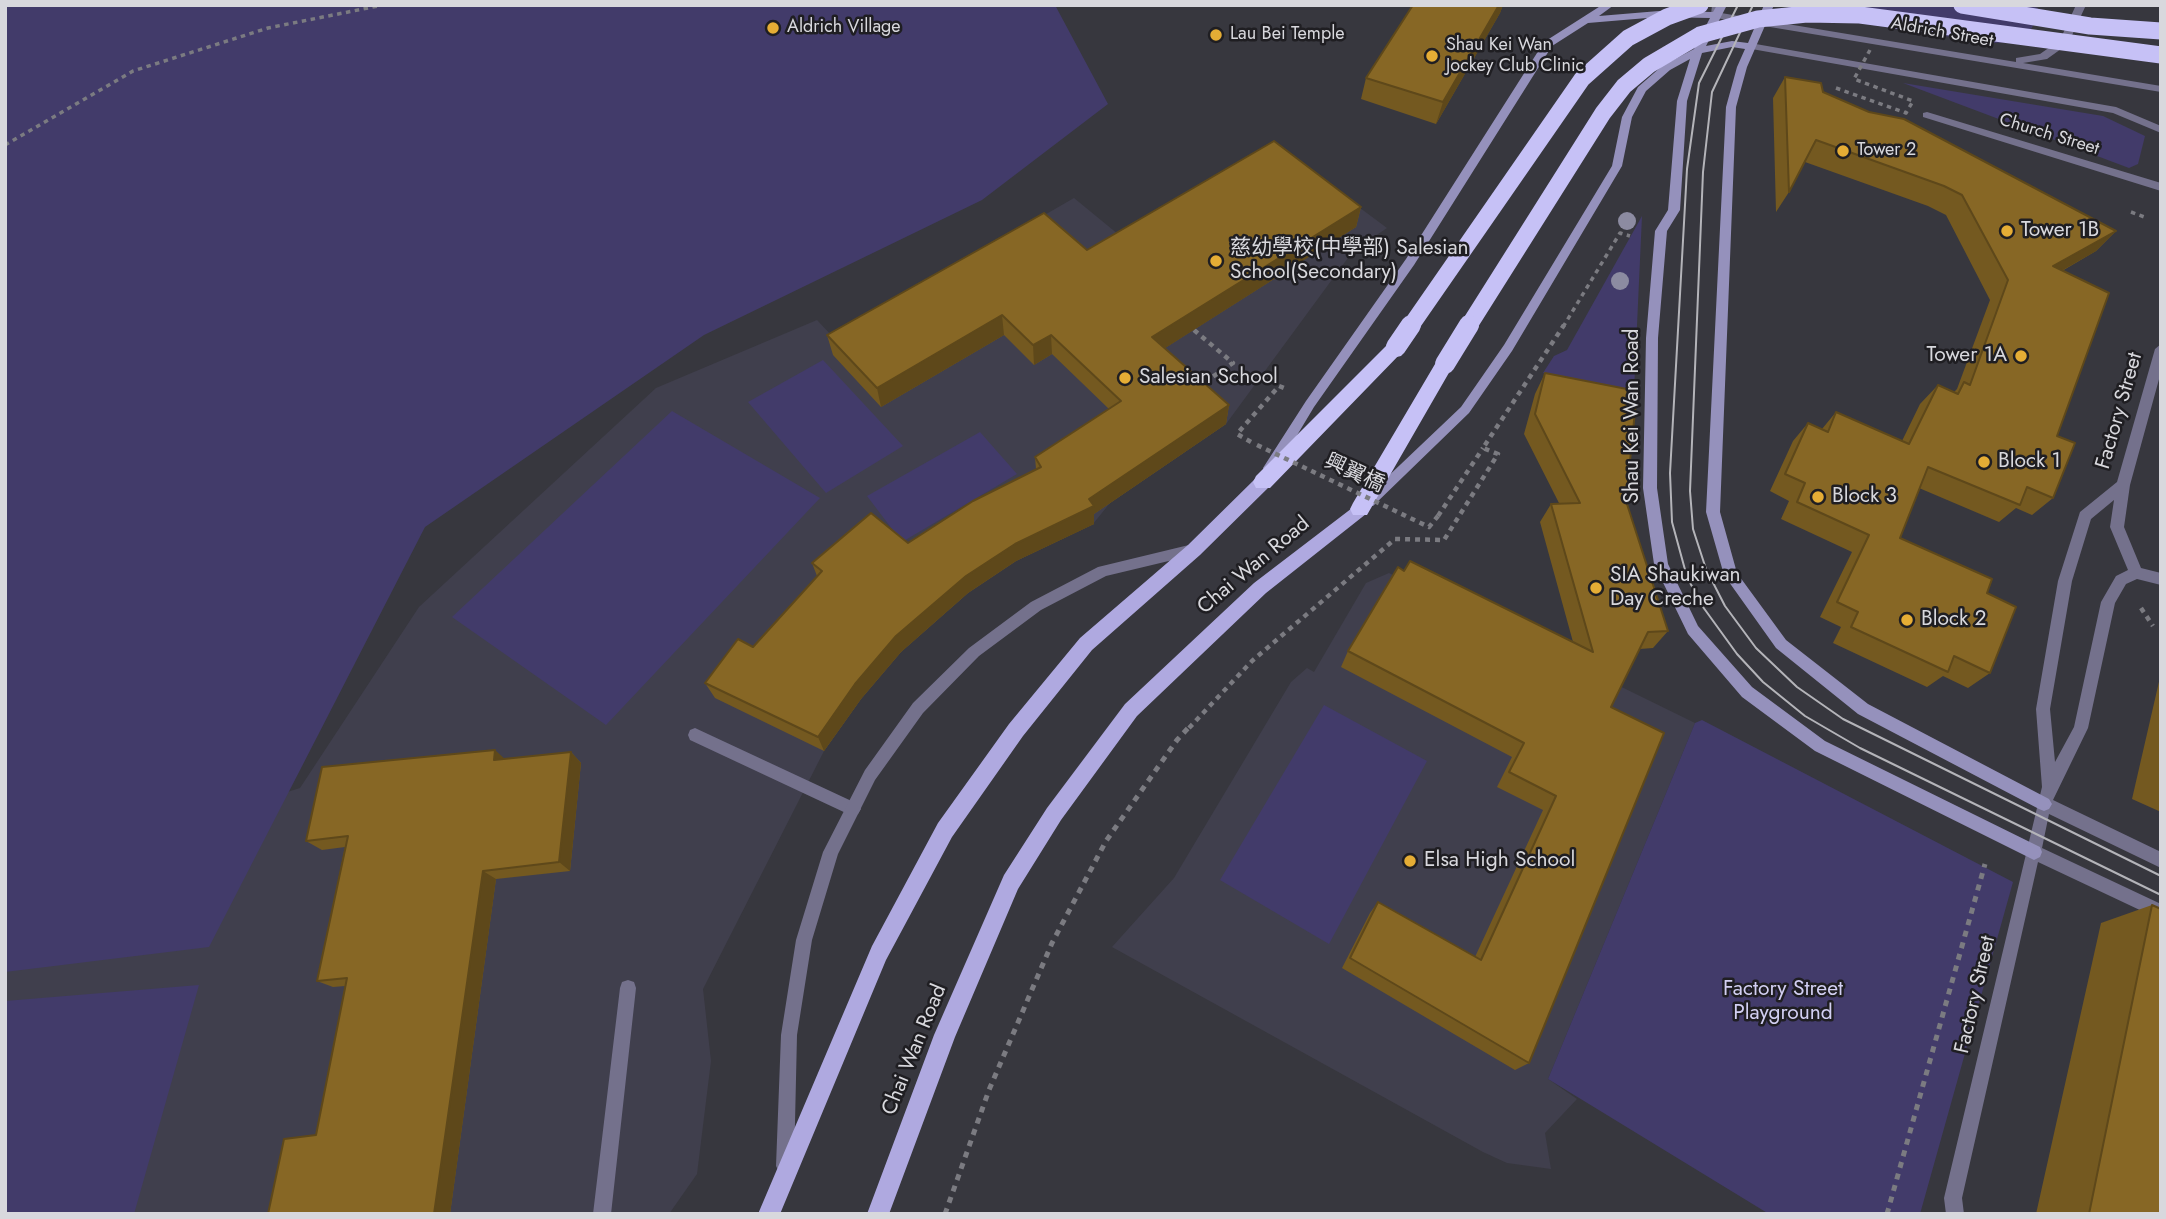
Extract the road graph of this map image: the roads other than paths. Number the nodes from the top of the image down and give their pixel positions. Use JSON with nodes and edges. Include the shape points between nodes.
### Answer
{"nodes":[{"id":1,"x":1609,"y":5,"type":"edge"},
{"id":2,"x":1700,"y":5,"type":"edge"},
{"id":3,"x":1769,"y":5,"type":"edge"},
{"id":4,"x":1962,"y":5,"type":"edge"},
{"id":5,"x":2081,"y":5,"type":"edge"},
{"id":6,"x":1598,"y":8,"type":"edge"},
{"id":7,"x":1718,"y":8,"type":"edge"},
{"id":8,"x":1586,"y":20,"type":"junction"},
{"id":9,"x":1762,"y":20,"type":"junction"},
{"id":10,"x":2161,"y":31,"type":"edge"},
{"id":11,"x":1751,"y":46,"type":"junction"},
{"id":12,"x":1698,"y":51,"type":"junction"},
{"id":13,"x":2161,"y":55,"type":"edge"},
{"id":14,"x":2005,"y":62,"type":"junction"},
{"id":15,"x":2161,"y":89,"type":"edge"},
{"id":16,"x":1927,"y":115,"type":"dead end"},
{"id":17,"x":2161,"y":130,"type":"edge"},
{"id":18,"x":2161,"y":187,"type":"edge"},
{"id":19,"x":2161,"y":349,"type":"edge"},
{"id":20,"x":1263,"y":482,"type":"junction"},
{"id":21,"x":2123,"y":485,"type":"junction"},
{"id":22,"x":1360,"y":509,"type":"junction"},
{"id":23,"x":1194,"y":550,"type":"junction"},
{"id":24,"x":2136,"y":573,"type":"junction"},
{"id":25,"x":2161,"y":579,"type":"edge"},
{"id":26,"x":695,"y":735,"type":"dead end"},
{"id":27,"x":2049,"y":788,"type":"junction"},
{"id":28,"x":2044,"y":804,"type":"junction"},
{"id":29,"x":853,"y":808,"type":"junction"},
{"id":30,"x":2027,"y":849,"type":"junction"},
{"id":31,"x":2161,"y":860,"type":"edge"},
{"id":32,"x":2161,"y":912,"type":"edge"},
{"id":33,"x":628,"y":988,"type":"dead end"},
{"id":34,"x":785,"y":1178,"type":"junction"},
{"id":35,"x":602,"y":1214,"type":"edge"},
{"id":36,"x":769,"y":1214,"type":"edge"},
{"id":37,"x":878,"y":1214,"type":"edge"},
{"id":38,"x":1955,"y":1214,"type":"edge"}],
"edges":[{"from":1,"to":6,"type":"street"},
{"from":2,"to":20,"type":"highway","bridge":true,"via":[[1628,38],[1582,79],[1396,347]]},
{"from":3,"to":9,"type":"street"},
{"from":4,"to":10,"type":"highway","bridge":true,"via":[[2090,26]]},
{"from":5,"to":14,"type":"street","via":[[2064,42],[2043,57]]},
{"from":6,"to":8,"type":"street"},
{"from":7,"to":8,"type":"street"},
{"from":7,"to":9,"type":"street","name":"Aldrich Street"},
{"from":7,"to":12,"type":"street","name":"Shau Kei Wan Road"},
{"from":8,"to":20,"type":"street","via":[[1548,44],[1529,70],[1410,262],[1291,433]]},
{"from":9,"to":11,"type":"street"},
{"from":9,"to":14,"type":"street","name":"Aldrich Street"},
{"from":11,"to":12,"type":"street","name":"Chai Wan Road","via":[[1732,44]]},
{"from":11,"to":17,"type":"street","via":[[2083,103],[2116,110]]},
{"from":11,"to":28,"type":"street","via":[[1731,107],[1717,395],[1713,512],[1731,575],[1781,644],[1863,709]]},
{"from":12,"to":22,"type":"street","name":"Chai Wan Road","via":[[1666,68],[1636,97],[1617,166],[1483,386],[1442,434]]},
{"from":12,"to":30,"type":"street","name":"Shau Kei Wan Road","via":[[1682,101],[1674,210],[1661,231],[1652,338],[1650,488],[1661,564],[1693,630],[1746,692],[1820,746]]},
{"from":13,"to":22,"type":"highway","bridge":true,"via":[[1860,15],[1758,19],[1700,35],[1649,65],[1624,86],[1603,113]]},
{"from":14,"to":15,"type":"street","name":"Aldrich Street"},
{"from":16,"to":18,"type":"street","name":"Church Street"},
{"from":19,"to":21,"type":"street","name":"Factory Street"},
{"from":20,"to":23,"type":"main road"},
{"from":21,"to":24,"type":"street","name":"Factory Street","via":[[2117,527]]},
{"from":21,"to":27,"type":"street","name":"Factory Street","via":[[2085,516],[2065,581],[2043,709]]},
{"from":22,"to":37,"type":"main road","name":"Chai Wan Road","via":[[1234,611],[1131,710],[1054,814],[1012,882],[945,1035]]},
{"from":23,"to":29,"type":"street","via":[[1103,571],[1036,606],[974,652],[918,708],[870,775]]},
{"from":23,"to":34,"type":"main road","via":[[1086,644],[1016,730],[945,830],[878,953]]},
{"from":24,"to":25,"type":"street"},
{"from":24,"to":27,"type":"street","name":"Factory Street","via":[[2121,580],[2108,602],[2081,728]]},
{"from":26,"to":29,"type":"street"},
{"from":27,"to":28,"type":"street","name":"Factory Street"},
{"from":28,"to":30,"type":"street","name":"Factory Street"},
{"from":28,"to":31,"type":"street"},
{"from":29,"to":34,"type":"street","via":[[831,852],[804,940],[789,1035]]},
{"from":30,"to":32,"type":"street"},
{"from":30,"to":38,"type":"street","name":"Factory Street","via":[[1953,1198]]},
{"from":33,"to":35,"type":"street"},
{"from":34,"to":36,"type":"main road"}]}
